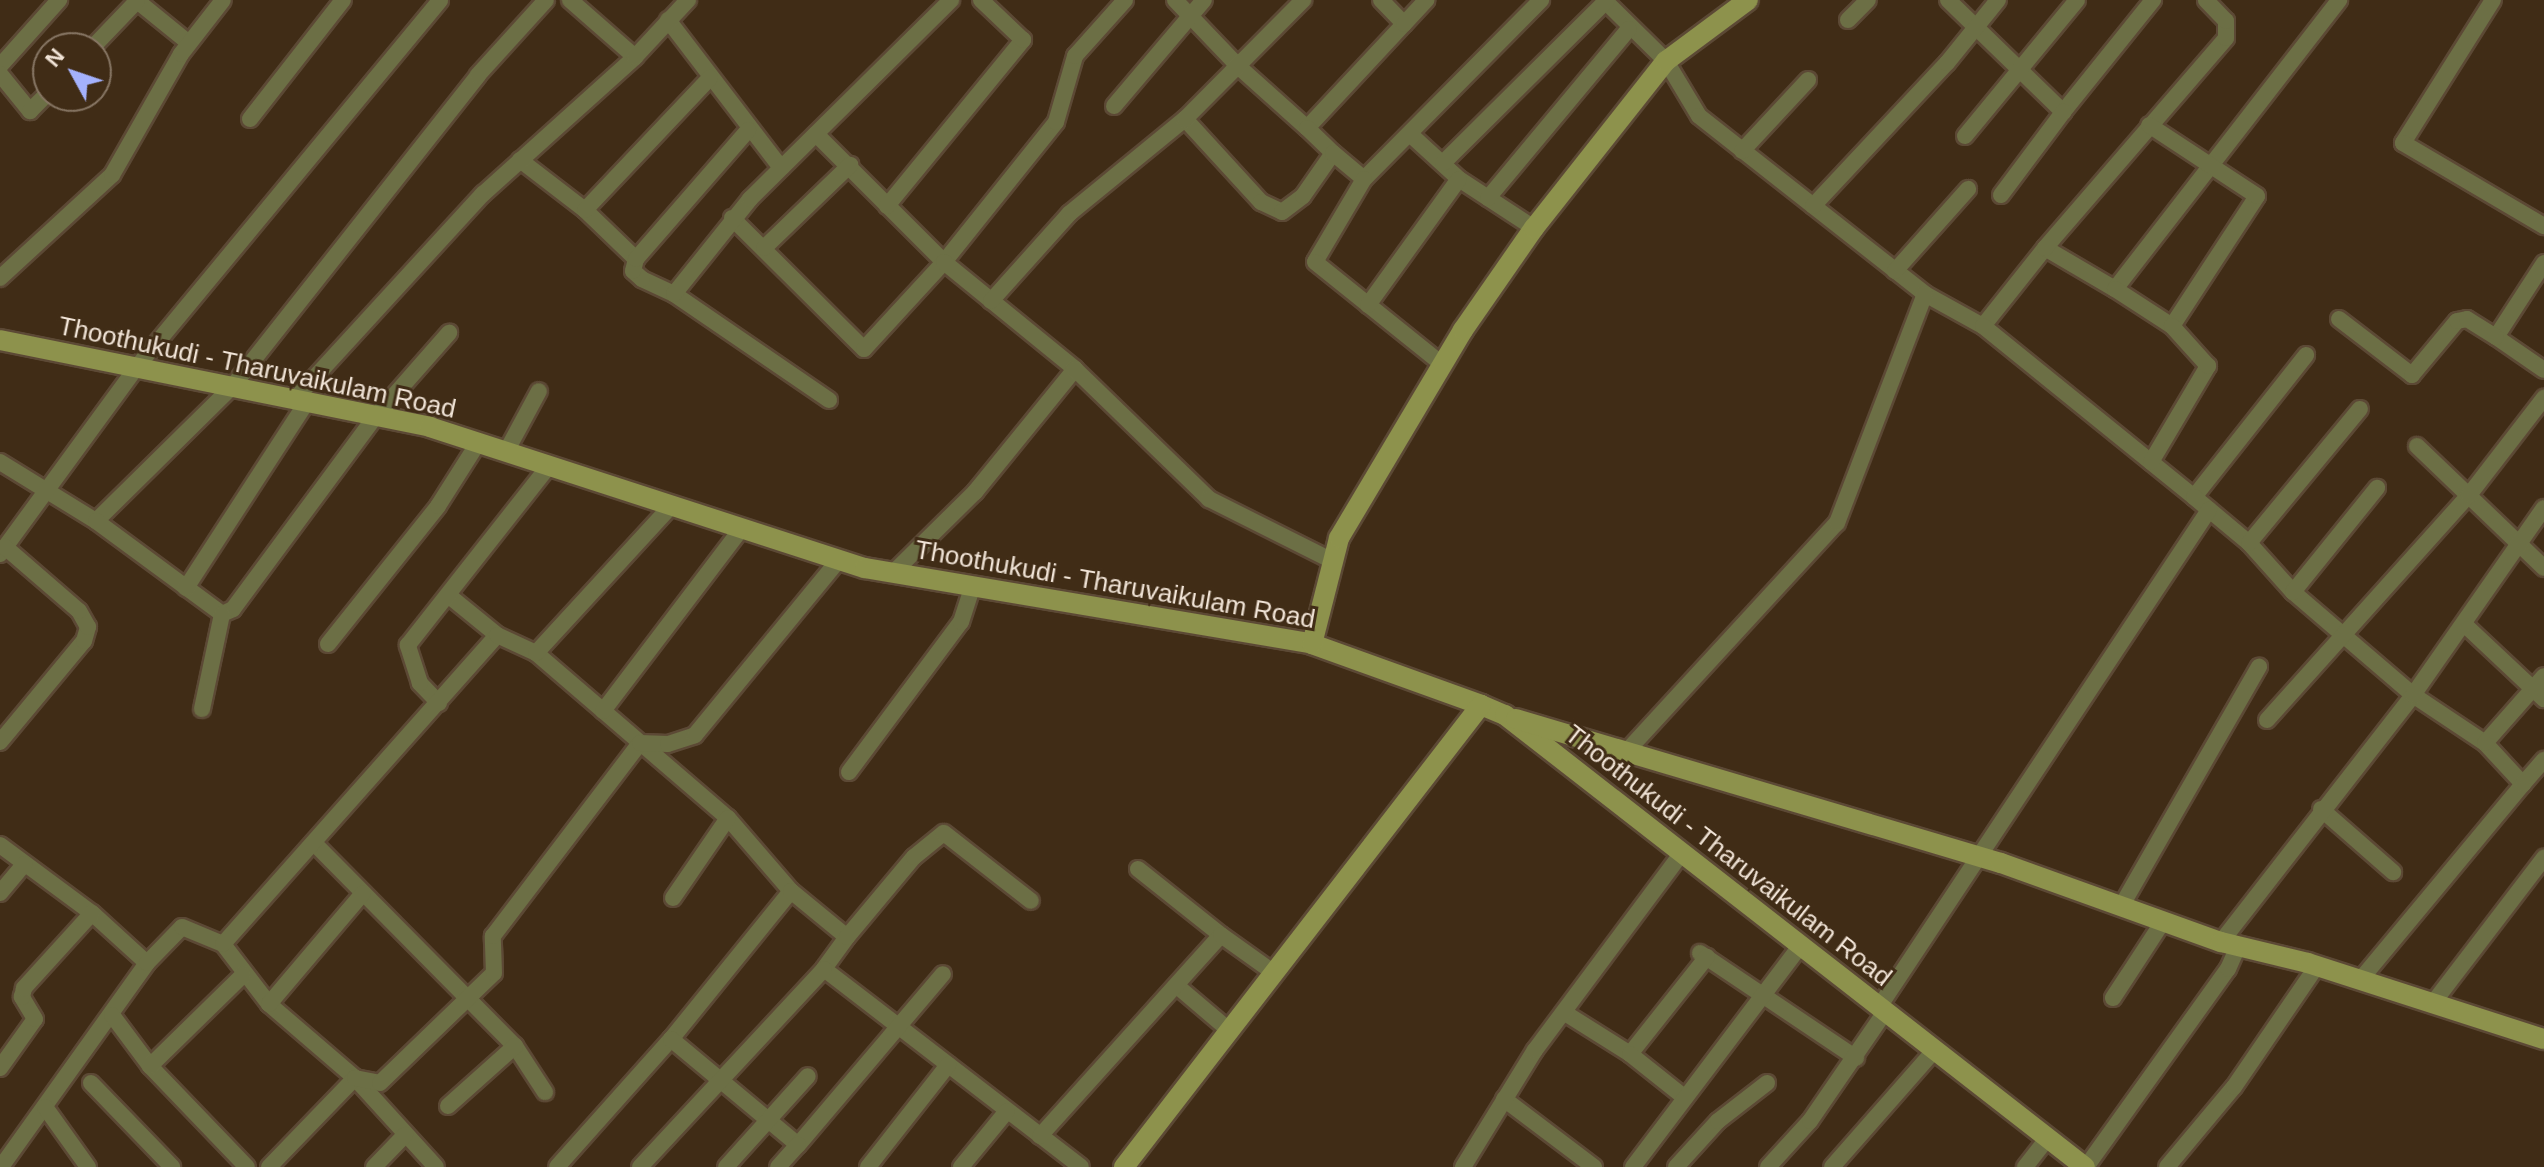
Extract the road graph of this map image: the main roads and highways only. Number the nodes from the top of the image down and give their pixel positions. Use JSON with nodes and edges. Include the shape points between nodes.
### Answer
{"nodes":[{"id":1,"x":1748,"y":0,"type":"edge"},
{"id":2,"x":0,"y":340,"type":"edge"},
{"id":3,"x":1312,"y":644,"type":"junction"},
{"id":4,"x":1481,"y":705,"type":"junction"},
{"id":5,"x":1505,"y":715,"type":"junction"},
{"id":6,"x":2544,"y":1039,"type":"edge"},
{"id":7,"x":1124,"y":1167,"type":"edge"},
{"id":8,"x":2086,"y":1167,"type":"edge"}],
"edges":[{"from":1,"to":3,"type":"main road","via":[[1666,61],[1534,228],[1442,364],[1339,538]]},
{"from":2,"to":3,"type":"main road","name":"Thoothukudi - Tharuvaikulam Road","via":[[376,416],[893,573]]},
{"from":3,"to":4,"type":"main road","name":"Thoothukudi - Tharuvaikulam Road"},
{"from":4,"to":5,"type":"main road","name":"Thoothukudi - Tharuvaikulam Road"},
{"from":4,"to":7,"type":"main road"},
{"from":5,"to":6,"type":"main road","via":[[1981,858],[2230,945],[2317,966]]},
{"from":5,"to":8,"type":"main road","name":"Thoothukudi - Tharuvaikulam Road"}]}
